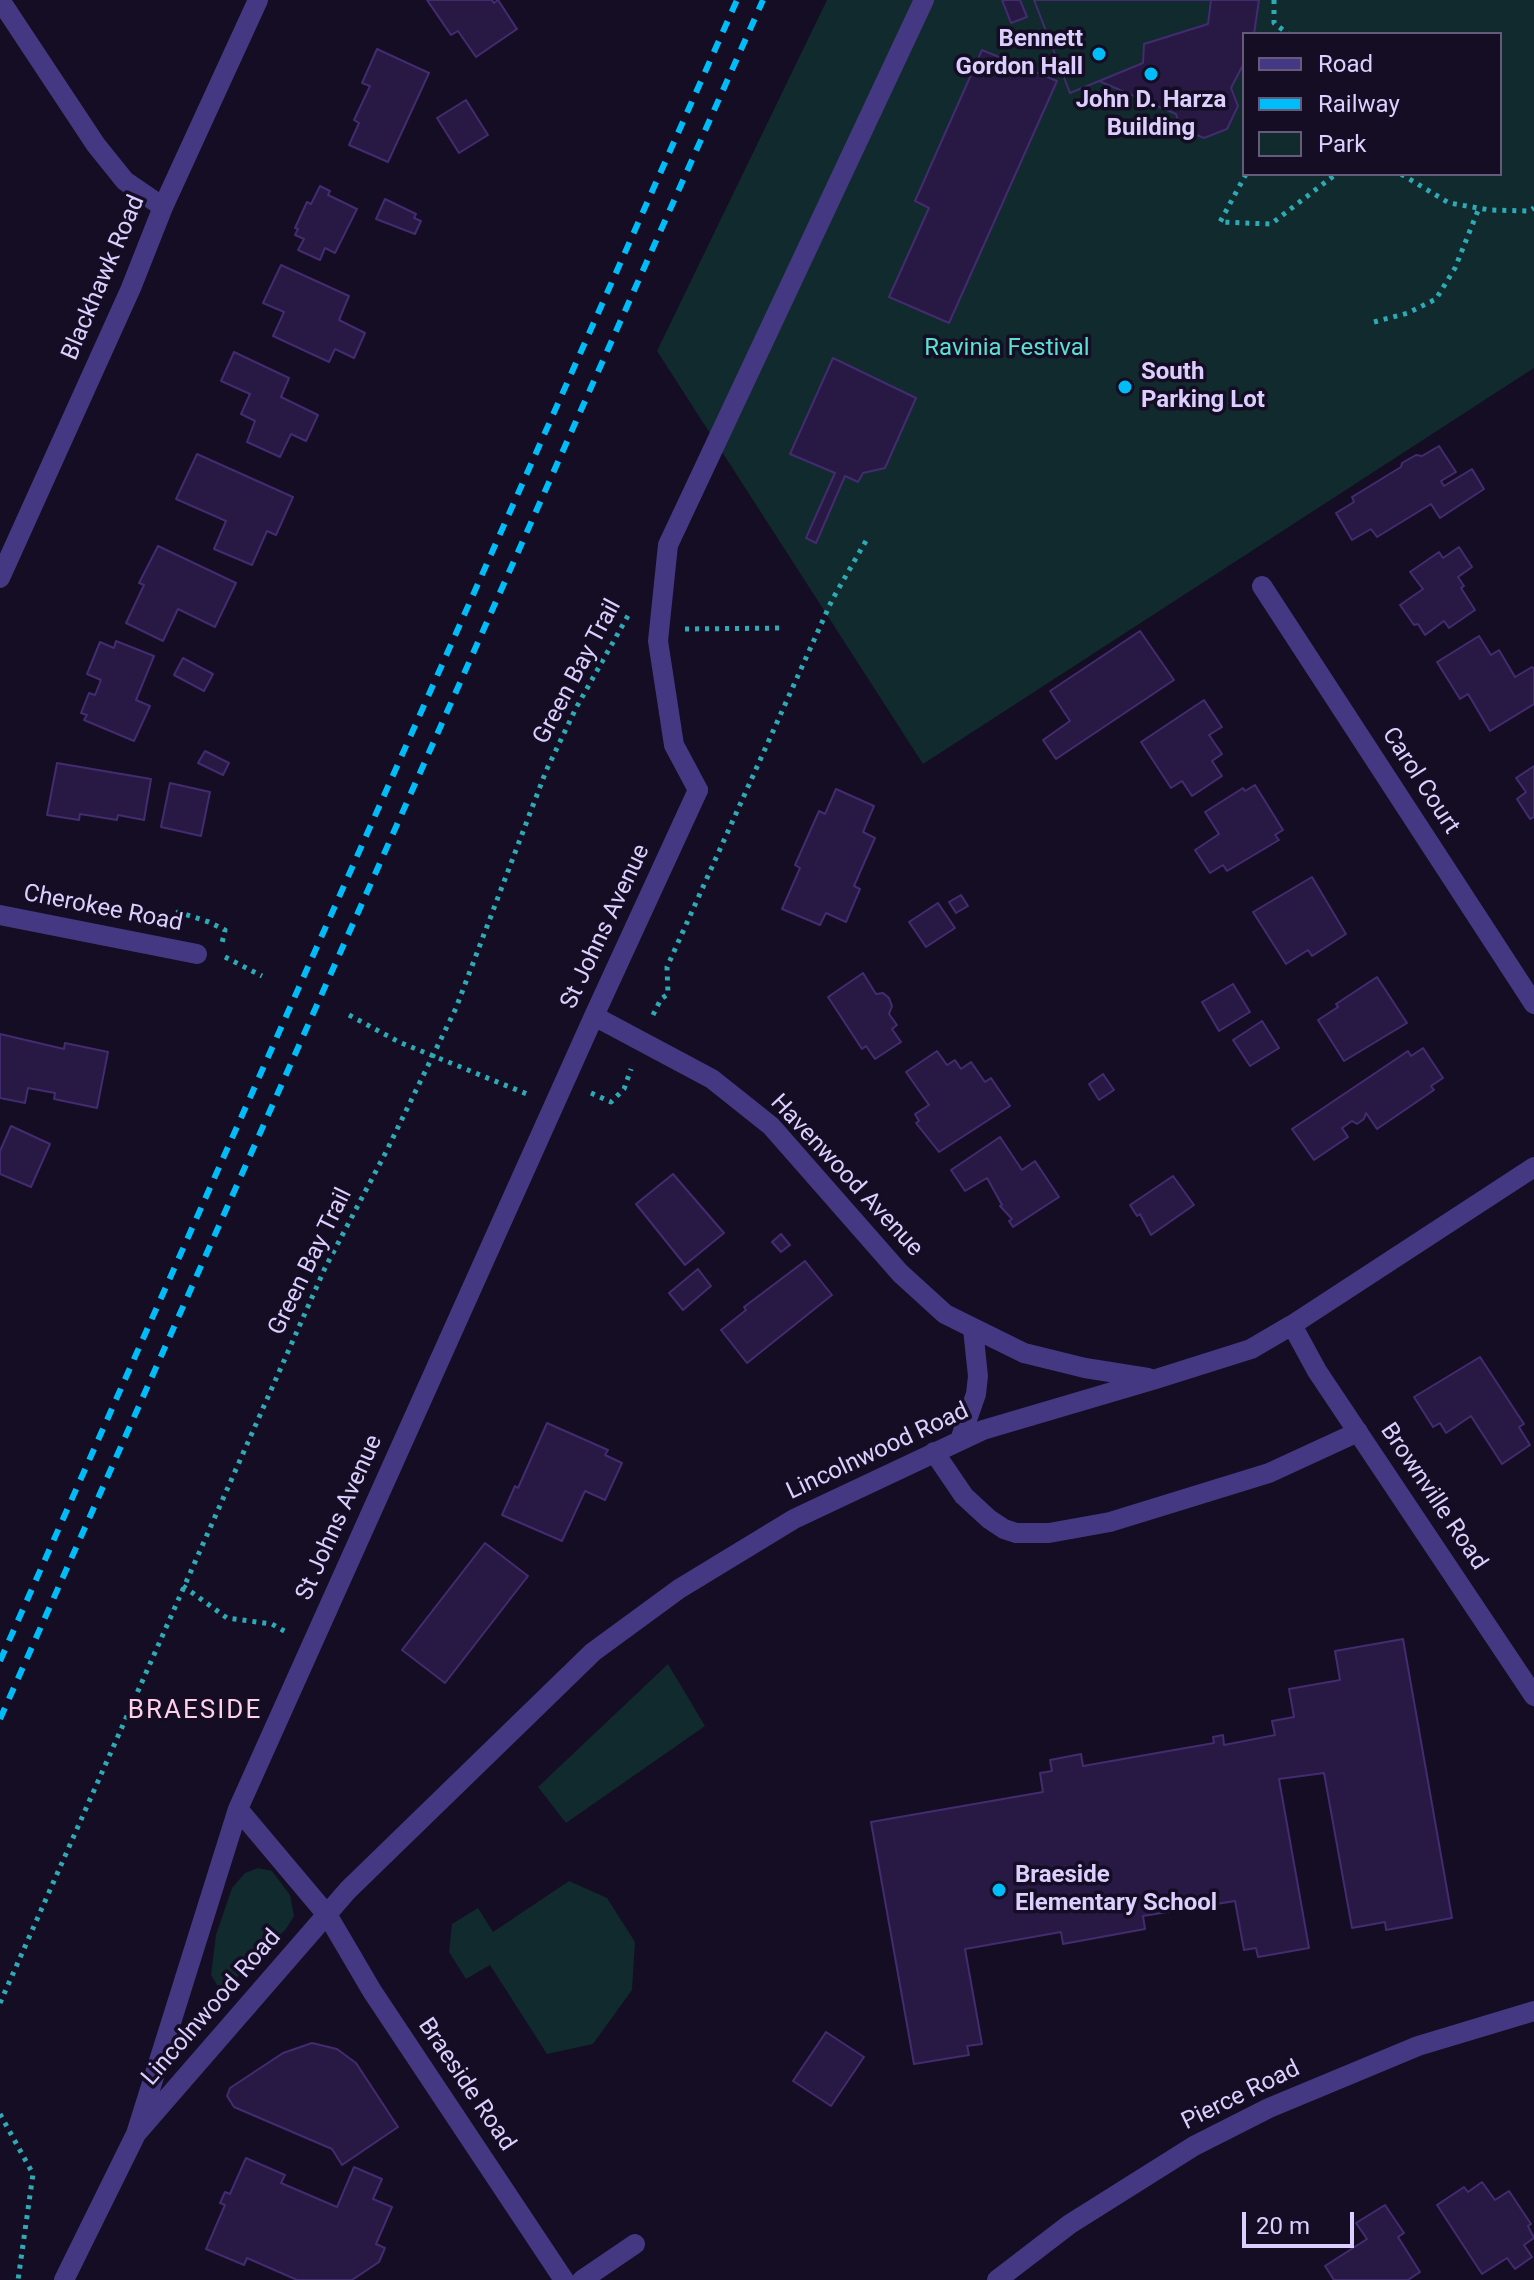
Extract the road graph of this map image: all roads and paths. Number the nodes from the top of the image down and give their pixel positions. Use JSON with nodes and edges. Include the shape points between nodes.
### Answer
{"nodes":[{"id":1,"x":0,"y":0,"type":"edge"},
{"id":2,"x":258,"y":0,"type":"edge"},
{"id":3,"x":924,"y":0,"type":"edge"},
{"id":4,"x":1274,"y":0,"type":"edge"},
{"id":5,"x":1285,"y":32,"type":"edge"},
{"id":6,"x":1245,"y":176,"type":"edge"},
{"id":7,"x":1333,"y":176,"type":"edge"},
{"id":8,"x":1404,"y":176,"type":"edge"},
{"id":9,"x":163,"y":207,"type":"junction"},
{"id":10,"x":1479,"y":208,"type":"junction"},
{"id":11,"x":1534,"y":208,"type":"edge"},
{"id":12,"x":1374,"y":322,"type":"dead end"},
{"id":13,"x":867,"y":539,"type":"dead end"},
{"id":14,"x":0,"y":578,"type":"edge"},
{"id":15,"x":1262,"y":586,"type":"dead end"},
{"id":16,"x":637,"y":599,"type":"dead end"},
{"id":17,"x":784,"y":628,"type":"dead end"},
{"id":18,"x":660,"y":630,"type":"junction"},
{"id":19,"x":0,"y":915,"type":"edge"},
{"id":20,"x":197,"y":954,"type":"dead end"},
{"id":21,"x":1534,"y":1004,"type":"edge"},
{"id":22,"x":349,"y":1015,"type":"dead end"},
{"id":23,"x":594,"y":1016,"type":"junction"},
{"id":24,"x":641,"y":1041,"type":"junction"},
{"id":25,"x":433,"y":1055,"type":"junction"},
{"id":26,"x":565,"y":1080,"type":"junction"},
{"id":27,"x":554,"y":1105,"type":"junction"},
{"id":28,"x":1534,"y":1167,"type":"edge"},
{"id":29,"x":1292,"y":1325,"type":"junction"},
{"id":30,"x":973,"y":1329,"type":"junction"},
{"id":31,"x":1156,"y":1379,"type":"junction"},
{"id":32,"x":1358,"y":1432,"type":"junction"},
{"id":33,"x":960,"y":1440,"type":"junction"},
{"id":34,"x":934,"y":1452,"type":"junction"},
{"id":35,"x":183,"y":1586,"type":"junction"},
{"id":36,"x":312,"y":1645,"type":"junction"},
{"id":37,"x":1534,"y":1696,"type":"edge"},
{"id":38,"x":238,"y":1809,"type":"junction"},
{"id":39,"x":328,"y":1916,"type":"junction"},
{"id":40,"x":0,"y":2003,"type":"edge"},
{"id":41,"x":1534,"y":2011,"type":"edge"},
{"id":42,"x":0,"y":2114,"type":"edge"},
{"id":43,"x":136,"y":2134,"type":"junction"},
{"id":44,"x":635,"y":2244,"type":"dead end"},
{"id":45,"x":18,"y":2280,"type":"edge"},
{"id":46,"x":64,"y":2280,"type":"edge"},
{"id":47,"x":564,"y":2280,"type":"edge"},
{"id":48,"x":582,"y":2280,"type":"edge"},
{"id":49,"x":997,"y":2280,"type":"edge"}],
"edges":[{"from":1,"to":9,"type":"street","via":[[96,145],[125,181]]},
{"from":2,"to":9,"type":"street","name":"Blackhawk Road"},
{"from":3,"to":18,"type":"street","via":[[668,545]]},
{"from":4,"to":5,"type":"path","via":[[1274,23]]},
{"from":6,"to":7,"type":"path","via":[[1220,222],[1271,224]]},
{"from":8,"to":10,"type":"path","via":[[1449,203]]},
{"from":9,"to":14,"type":"street","name":"Blackhawk Road"},
{"from":10,"to":11,"type":"path"},
{"from":10,"to":12,"type":"path","via":[[1436,299]]},
{"from":13,"to":24,"type":"path","via":[[832,600],[667,967],[668,994]]},
{"from":15,"to":21,"type":"street","name":"Carol Court"},
{"from":16,"to":25,"type":"path","name":"Green Bay Trail","via":[[546,771]]},
{"from":17,"to":18,"type":"path"},
{"from":18,"to":23,"type":"street","name":"St Johns Avenue","via":[[674,745],[698,790]]},
{"from":19,"to":20,"type":"street","name":"Cherokee Road"},
{"from":22,"to":25,"type":"path"},
{"from":23,"to":24,"type":"street","name":"Havenwood Avenue"},
{"from":23,"to":26,"type":"street","name":"St Johns Avenue"},
{"from":24,"to":26,"type":"path","via":[[624,1089],[611,1102]]},
{"from":24,"to":30,"type":"street","name":"Havenwood Avenue","via":[[712,1079],[771,1126],[900,1273],[945,1314]]},
{"from":25,"to":27,"type":"path"},
{"from":25,"to":35,"type":"path","name":"Green Bay Trail","via":[[325,1268]]},
{"from":26,"to":27,"type":"street","name":"St Johns Avenue"},
{"from":27,"to":36,"type":"street","name":"St Johns Avenue"},
{"from":28,"to":29,"type":"street","name":"Lincolnwood Road"},
{"from":29,"to":31,"type":"street","name":"Lincolnwood Road","via":[[1251,1349]]},
{"from":29,"to":32,"type":"street","name":"Brownville Road"},
{"from":30,"to":31,"type":"street","name":"Havenwood Avenue","via":[[1024,1353]]},
{"from":30,"to":33,"type":"street","via":[[976,1394]]},
{"from":31,"to":33,"type":"street","name":"Lincolnwood Road"},
{"from":32,"to":34,"type":"street","via":[[1269,1473],[1110,1522],[1037,1533],[1016,1533],[989,1519],[964,1496]]},
{"from":32,"to":37,"type":"street","name":"Brownville Road"},
{"from":33,"to":34,"type":"street","name":"Lincolnwood Road"},
{"from":34,"to":39,"type":"street","name":"Lincolnwood Road","via":[[794,1519],[679,1589],[593,1652],[348,1890]]},
{"from":35,"to":36,"type":"path","via":[[227,1618],[272,1624]]},
{"from":35,"to":40,"type":"path","name":"Green Bay Trail"},
{"from":36,"to":38,"type":"street","name":"St Johns Avenue"},
{"from":38,"to":39,"type":"street"},
{"from":38,"to":43,"type":"street","name":"St Johns Avenue"},
{"from":39,"to":43,"type":"street","name":"Lincolnwood Road"},
{"from":39,"to":47,"type":"street","name":"Braeside Road"},
{"from":41,"to":49,"type":"street","name":"Pierce Road","via":[[1418,2046],[1269,2108],[1194,2146],[1070,2224]]},
{"from":42,"to":45,"type":"path","via":[[33,2174]]},
{"from":43,"to":46,"type":"street","name":"St Johns Avenue"},
{"from":44,"to":48,"type":"street"}]}
